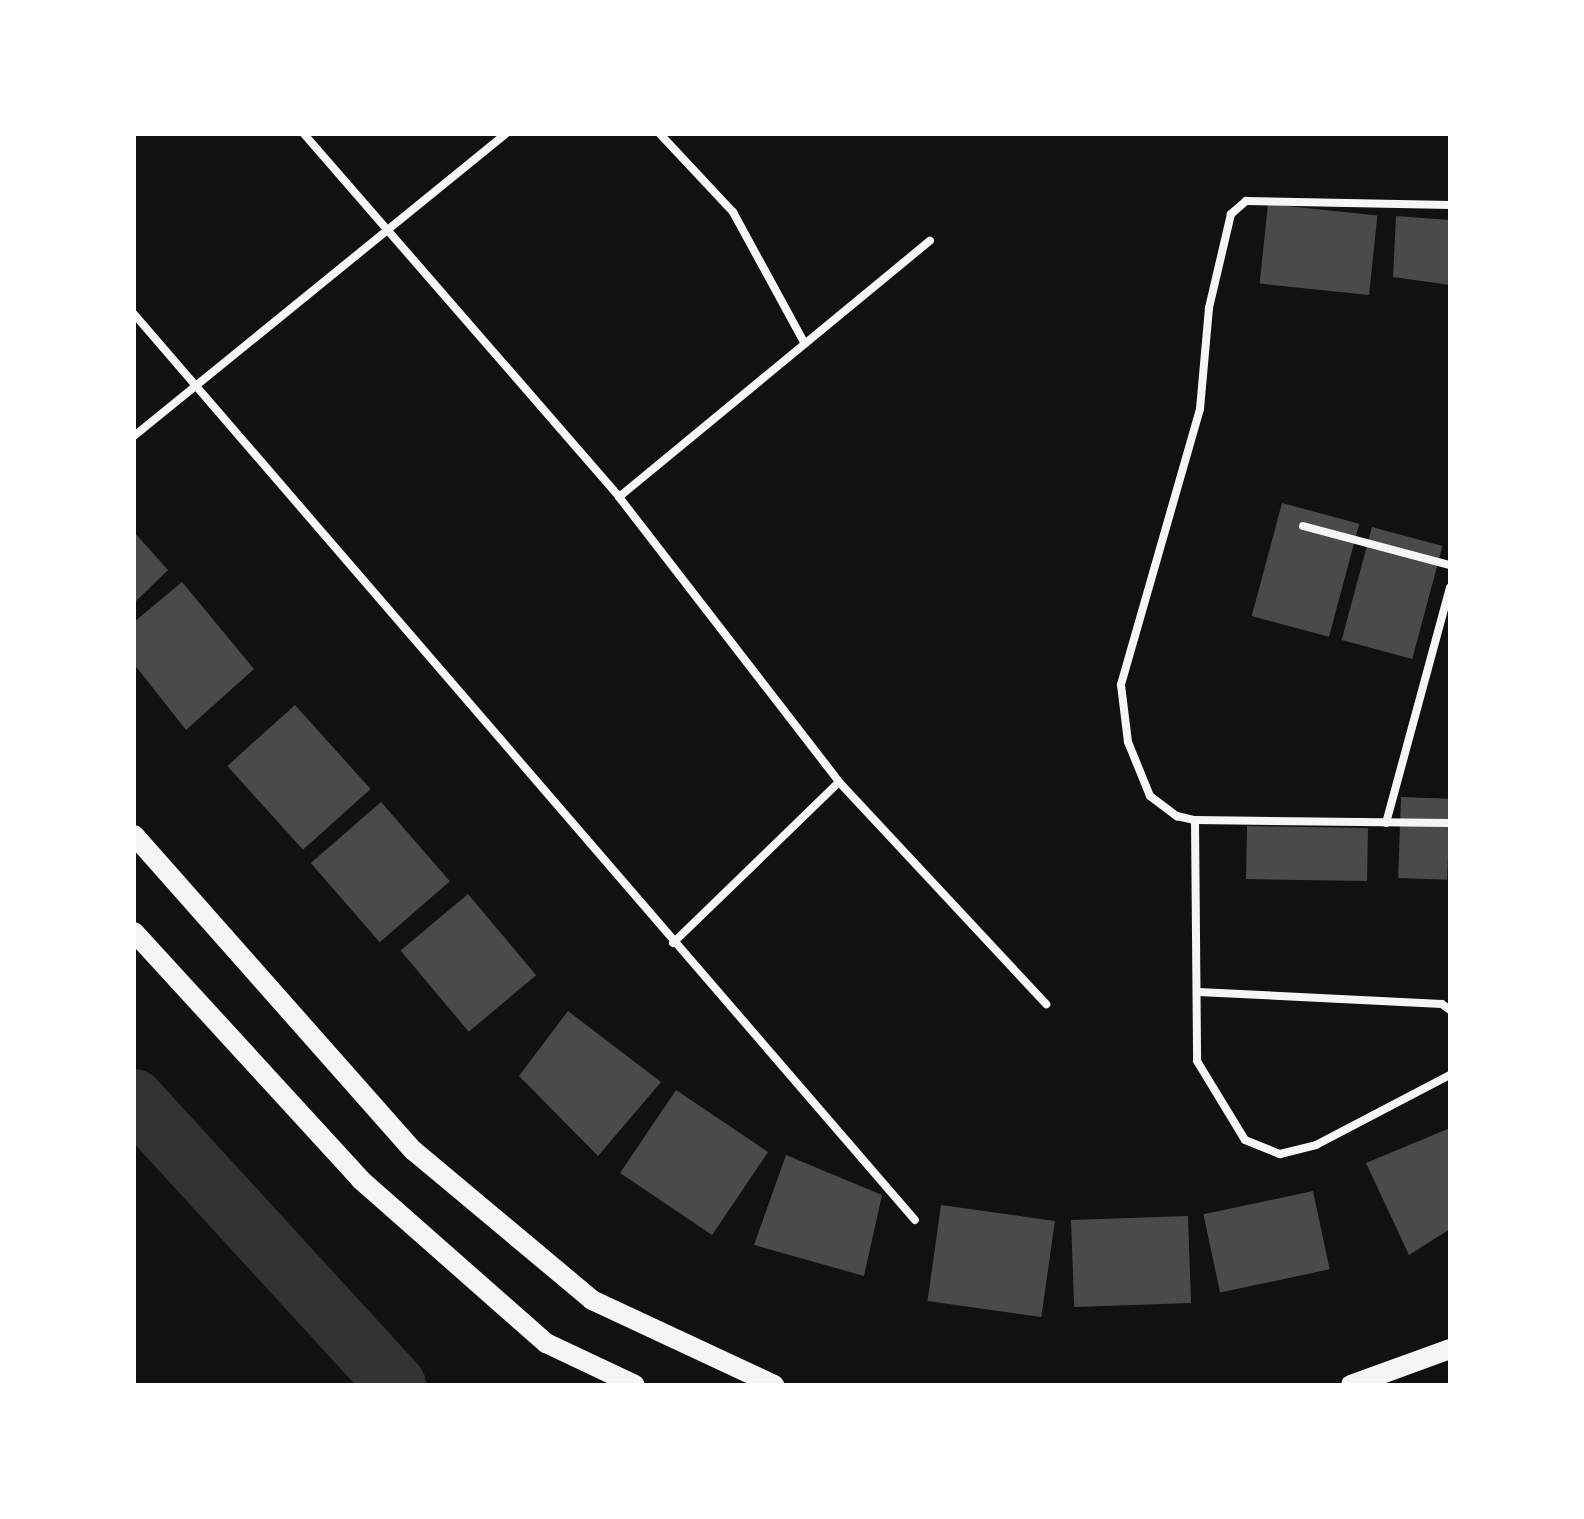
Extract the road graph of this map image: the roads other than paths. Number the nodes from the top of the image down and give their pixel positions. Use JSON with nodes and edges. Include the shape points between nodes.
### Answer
{"nodes":[{"id":1,"x":304,"y":134,"type":"edge"},
{"id":2,"x":506,"y":134,"type":"edge"},
{"id":3,"x":660,"y":134,"type":"edge"},
{"id":4,"x":1450,"y":205,"type":"edge"},
{"id":5,"x":387,"y":233,"type":"junction"},
{"id":6,"x":930,"y":241,"type":"dead end"},
{"id":7,"x":134,"y":314,"type":"edge"},
{"id":8,"x":805,"y":344,"type":"junction"},
{"id":9,"x":196,"y":385,"type":"junction"},
{"id":10,"x":134,"y":436,"type":"edge"},
{"id":11,"x":619,"y":497,"type":"junction"},
{"id":12,"x":1303,"y":526,"type":"dead end"},
{"id":13,"x":1450,"y":565,"type":"edge"},
{"id":14,"x":1450,"y":588,"type":"edge"},
{"id":15,"x":839,"y":782,"type":"junction"},
{"id":16,"x":1195,"y":820,"type":"junction"},
{"id":17,"x":1386,"y":823,"type":"junction"},
{"id":18,"x":1450,"y":823,"type":"edge"},
{"id":19,"x":134,"y":835,"type":"edge"},
{"id":20,"x":134,"y":932,"type":"edge"},
{"id":21,"x":673,"y":943,"type":"junction"},
{"id":22,"x":1198,"y":992,"type":"junction"},
{"id":23,"x":1046,"y":1004,"type":"dead end"},
{"id":24,"x":1450,"y":1010,"type":"edge"},
{"id":25,"x":1450,"y":1075,"type":"edge"},
{"id":26,"x":915,"y":1220,"type":"dead end"},
{"id":27,"x":1450,"y":1349,"type":"edge"},
{"id":28,"x":635,"y":1385,"type":"edge"},
{"id":29,"x":774,"y":1385,"type":"edge"},
{"id":30,"x":1351,"y":1385,"type":"edge"}],
"edges":[{"from":1,"to":5,"type":"street"},
{"from":2,"to":5,"type":"street"},
{"from":3,"to":8,"type":"street","via":[[733,212]]},
{"from":4,"to":16,"type":"street","via":[[1246,201],[1231,214],[1209,308],[1200,409],[1121,685],[1128,742],[1150,796],[1177,816]]},
{"from":5,"to":9,"type":"street"},
{"from":5,"to":11,"type":"street"},
{"from":6,"to":8,"type":"street"},
{"from":7,"to":9,"type":"street"},
{"from":8,"to":11,"type":"street"},
{"from":9,"to":10,"type":"street"},
{"from":9,"to":21,"type":"street"},
{"from":11,"to":15,"type":"street"},
{"from":12,"to":13,"type":"street"},
{"from":14,"to":17,"type":"street"},
{"from":15,"to":21,"type":"street"},
{"from":15,"to":23,"type":"street"},
{"from":16,"to":17,"type":"street"},
{"from":16,"to":22,"type":"street"},
{"from":17,"to":18,"type":"street"},
{"from":19,"to":29,"type":"main road","via":[[414,1151],[592,1300]]},
{"from":20,"to":28,"type":"main road","via":[[361,1180],[546,1343]]},
{"from":21,"to":26,"type":"street"},
{"from":22,"to":24,"type":"street","via":[[1442,1004]]},
{"from":22,"to":25,"type":"street","via":[[1197,1061],[1245,1140],[1280,1154],[1316,1145]]},
{"from":27,"to":30,"type":"main road"}]}
